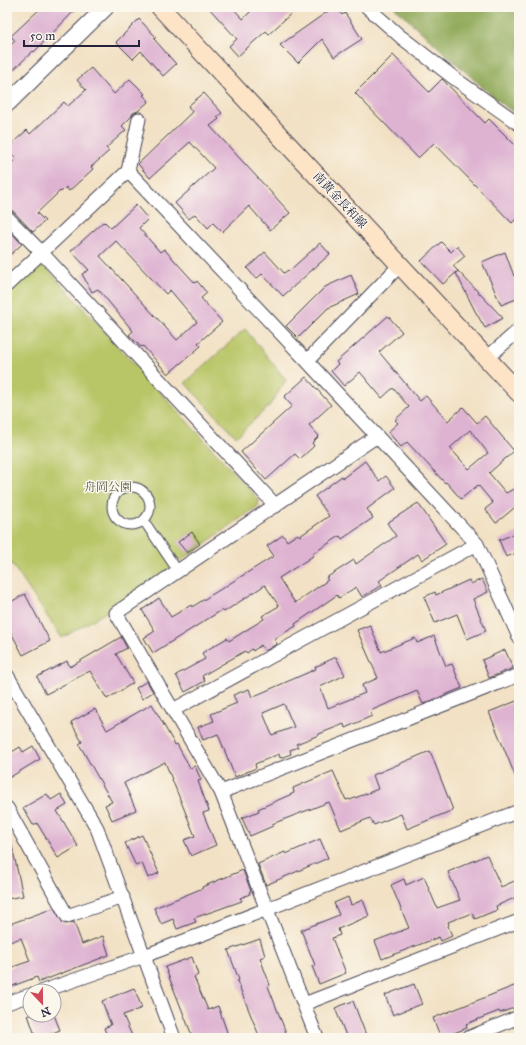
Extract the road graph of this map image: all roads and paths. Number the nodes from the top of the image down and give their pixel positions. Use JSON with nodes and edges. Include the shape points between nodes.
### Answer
{"nodes":[{"id":1,"x":106,"y":7,"type":"edge"},
{"id":2,"x":160,"y":7,"type":"edge"},
{"id":3,"x":367,"y":7,"type":"edge"},
{"id":4,"x":7,"y":104,"type":"edge"},
{"id":5,"x":139,"y":120,"type":"dead end"},
{"id":6,"x":519,"y":124,"type":"edge"},
{"id":7,"x":128,"y":171,"type":"junction"},
{"id":8,"x":7,"y":217,"type":"edge"},
{"id":9,"x":41,"y":252,"type":"junction"},
{"id":10,"x":400,"y":265,"type":"junction"},
{"id":11,"x":7,"y":285,"type":"edge"},
{"id":12,"x":519,"y":330,"type":"edge"},
{"id":13,"x":487,"y":358,"type":"junction"},
{"id":14,"x":307,"y":361,"type":"junction"},
{"id":15,"x":519,"y":393,"type":"edge"},
{"id":16,"x":377,"y":436,"type":"junction"},
{"id":17,"x":276,"y":506,"type":"junction"},
{"id":18,"x":144,"y":521,"type":"junction"},
{"id":19,"x":476,"y":544,"type":"junction"},
{"id":20,"x":178,"y":572,"type":"junction"},
{"id":21,"x":519,"y":637,"type":"edge"},
{"id":22,"x":7,"y":675,"type":"edge"},
{"id":23,"x":519,"y":675,"type":"edge"},
{"id":24,"x":173,"y":710,"type":"junction"},
{"id":25,"x":221,"y":792,"type":"junction"},
{"id":26,"x":7,"y":808,"type":"edge"},
{"id":27,"x":519,"y":811,"type":"edge"},
{"id":28,"x":12,"y":828,"type":"edge"},
{"id":29,"x":123,"y":897,"type":"junction"},
{"id":30,"x":266,"y":910,"type":"junction"},
{"id":31,"x":519,"y":921,"type":"edge"},
{"id":32,"x":144,"y":956,"type":"junction"},
{"id":33,"x":62,"y":984,"type":"edge"},
{"id":34,"x":22,"y":998,"type":"edge"},
{"id":35,"x":7,"y":1003,"type":"edge"},
{"id":36,"x":304,"y":1004,"type":"junction"},
{"id":37,"x":519,"y":1017,"type":"edge"},
{"id":38,"x":174,"y":1038,"type":"edge"},
{"id":39,"x":317,"y":1038,"type":"edge"},
{"id":40,"x":468,"y":1038,"type":"edge"}],
"edges":[{"from":1,"to":4,"type":"street"},
{"from":2,"to":10,"type":"main road","name":"南黄金長和線"},
{"from":3,"to":6,"type":"street","via":[[454,78]]},
{"from":5,"to":7,"type":"street"},
{"from":7,"to":9,"type":"street"},
{"from":7,"to":14,"type":"street"},
{"from":8,"to":9,"type":"street"},
{"from":9,"to":11,"type":"street"},
{"from":9,"to":17,"type":"street"},
{"from":10,"to":13,"type":"main road","name":"南黄金長和線"},
{"from":10,"to":14,"type":"street"},
{"from":12,"to":13,"type":"street"},
{"from":13,"to":15,"type":"main road","name":"南黄金長和線"},
{"from":14,"to":16,"type":"street"},
{"from":16,"to":17,"type":"street"},
{"from":16,"to":19,"type":"street"},
{"from":17,"to":20,"type":"street"},
{"from":18,"to":18,"type":"street","via":[[150,512],[150,502],[146,493],[132,487],[118,491],[112,500],[112,510],[116,519],[124,525],[135,525]]},
{"from":18,"to":20,"type":"street"},
{"from":19,"to":21,"type":"street"},
{"from":19,"to":24,"type":"street"},
{"from":20,"to":24,"type":"street","via":[[116,613]]},
{"from":22,"to":29,"type":"street","via":[[98,828]]},
{"from":23,"to":25,"type":"street"},
{"from":24,"to":25,"type":"street"},
{"from":25,"to":30,"type":"street"},
{"from":26,"to":28,"type":"street"},
{"from":27,"to":30,"type":"street"},
{"from":28,"to":29,"type":"street","via":[[67,916]]},
{"from":29,"to":32,"type":"street"},
{"from":30,"to":32,"type":"street"},
{"from":30,"to":36,"type":"street"},
{"from":31,"to":36,"type":"street"},
{"from":32,"to":33,"type":"street"},
{"from":32,"to":38,"type":"street"},
{"from":34,"to":35,"type":"street"},
{"from":36,"to":39,"type":"street"},
{"from":37,"to":40,"type":"street"}]}
